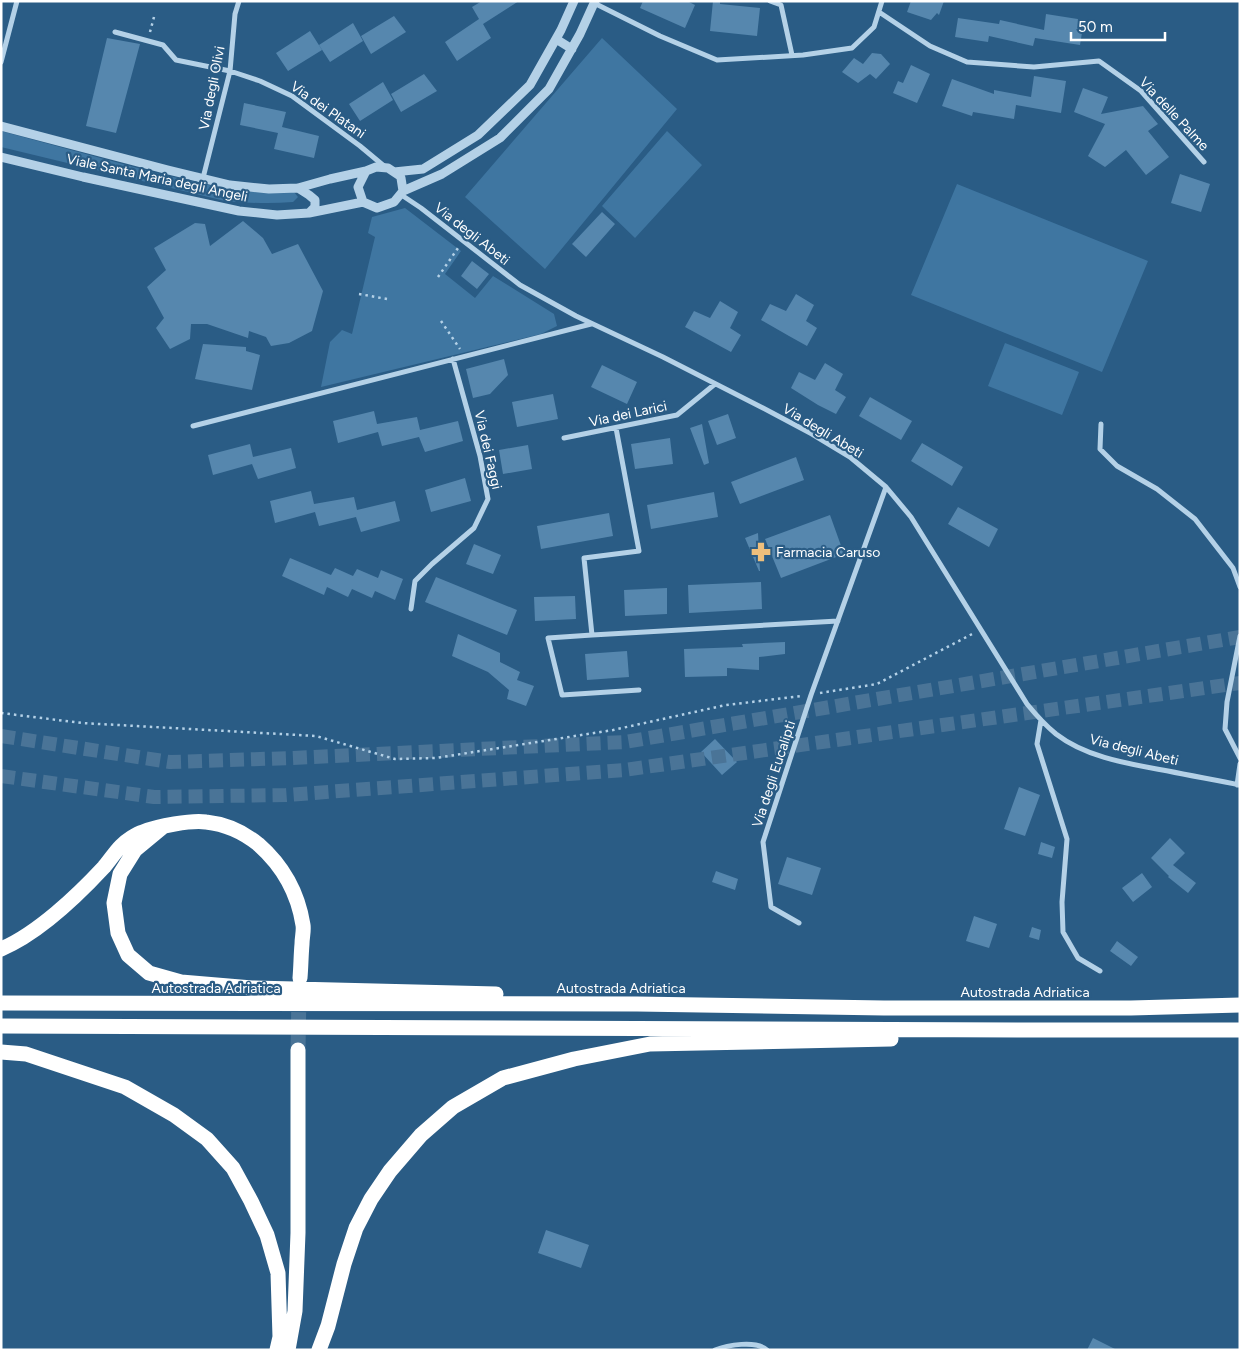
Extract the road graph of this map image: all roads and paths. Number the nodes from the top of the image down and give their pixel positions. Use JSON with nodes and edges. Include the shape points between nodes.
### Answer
{"nodes":[{"id":1,"x":16,"y":1,"type":"edge"},
{"id":2,"x":239,"y":1,"type":"edge"},
{"id":3,"x":574,"y":1,"type":"edge"},
{"id":4,"x":770,"y":1,"type":"edge"},
{"id":5,"x":882,"y":1,"type":"edge"},
{"id":6,"x":595,"y":2,"type":"edge"},
{"id":7,"x":879,"y":12,"type":"junction"},
{"id":8,"x":154,"y":17,"type":"dead end"},
{"id":9,"x":115,"y":32,"type":"dead end"},
{"id":10,"x":149,"y":36,"type":"dead end"},
{"id":11,"x":556,"y":39,"type":"junction"},
{"id":12,"x":572,"y":49,"type":"junction"},
{"id":13,"x":792,"y":55,"type":"junction"},
{"id":14,"x":1,"y":62,"type":"edge"},
{"id":15,"x":230,"y":71,"type":"junction"},
{"id":16,"x":1,"y":126,"type":"edge"},
{"id":17,"x":478,"y":136,"type":"junction"},
{"id":18,"x":483,"y":148,"type":"junction"},
{"id":19,"x":1,"y":157,"type":"edge"},
{"id":20,"x":1204,"y":162,"type":"dead end"},
{"id":21,"x":384,"y":167,"type":"junction"},
{"id":22,"x":366,"y":171,"type":"junction"},
{"id":23,"x":394,"y":172,"type":"junction"},
{"id":24,"x":203,"y":178,"type":"junction"},
{"id":25,"x":298,"y":188,"type":"junction"},
{"id":26,"x":401,"y":192,"type":"junction"},
{"id":27,"x":363,"y":202,"type":"junction"},
{"id":28,"x":309,"y":213,"type":"junction"},
{"id":29,"x":463,"y":241,"type":"junction"},
{"id":30,"x":438,"y":277,"type":"dead end"},
{"id":31,"x":360,"y":294,"type":"dead end"},
{"id":32,"x":387,"y":299,"type":"dead end"},
{"id":33,"x":440,"y":321,"type":"dead end"},
{"id":34,"x":591,"y":324,"type":"junction"},
{"id":35,"x":465,"y":356,"type":"junction"},
{"id":36,"x":453,"y":359,"type":"junction"},
{"id":37,"x":715,"y":384,"type":"junction"},
{"id":38,"x":1101,"y":424,"type":"dead end"},
{"id":39,"x":193,"y":426,"type":"dead end"},
{"id":40,"x":616,"y":428,"type":"junction"},
{"id":41,"x":564,"y":438,"type":"dead end"},
{"id":42,"x":886,"y":488,"type":"junction"},
{"id":43,"x":1240,"y":587,"type":"edge"},
{"id":44,"x":411,"y":608,"type":"dead end"},
{"id":45,"x":838,"y":621,"type":"junction"},
{"id":46,"x":981,"y":629,"type":"junction"},
{"id":47,"x":592,"y":635,"type":"junction"},
{"id":48,"x":1240,"y":636,"type":"edge"},
{"id":49,"x":639,"y":690,"type":"dead end"},
{"id":50,"x":811,"y":695,"type":"junction"},
{"id":51,"x":1,"y":713,"type":"edge"},
{"id":52,"x":1040,"y":720,"type":"junction"},
{"id":53,"x":1240,"y":758,"type":"edge"},
{"id":54,"x":1240,"y":764,"type":"edge"},
{"id":55,"x":1238,"y":785,"type":"edge"},
{"id":56,"x":164,"y":826,"type":"junction"},
{"id":57,"x":799,"y":923,"type":"dead end"},
{"id":58,"x":1,"y":949,"type":"edge"},
{"id":59,"x":1100,"y":971,"type":"dead end"},
{"id":60,"x":300,"y":978,"type":"tunnel mouth"},
{"id":61,"x":1,"y":1003,"type":"edge"},
{"id":62,"x":637,"y":1004,"type":"junction"},
{"id":63,"x":1240,"y":1005,"type":"edge"},
{"id":64,"x":1,"y":1026,"type":"edge"},
{"id":65,"x":1048,"y":1030,"type":"junction"},
{"id":66,"x":1240,"y":1030,"type":"edge"},
{"id":67,"x":298,"y":1050,"type":"tunnel mouth"},
{"id":68,"x":1,"y":1052,"type":"edge"},
{"id":69,"x":277,"y":1350,"type":"edge"},
{"id":70,"x":288,"y":1350,"type":"edge"},
{"id":71,"x":319,"y":1350,"type":"edge"},
{"id":72,"x":715,"y":1350,"type":"edge"},
{"id":73,"x":767,"y":1350,"type":"edge"}],
"edges":[{"from":1,"to":14,"type":"street"},
{"from":2,"to":15,"type":"street","name":"Via degli Olivi"},
{"from":3,"to":11,"type":"street"},
{"from":4,"to":13,"type":"street","via":[[781,5]]},
{"from":5,"to":7,"type":"street"},
{"from":6,"to":12,"type":"street","name":"Viale Santa Maria degli Angeli"},
{"from":6,"to":13,"type":"street","via":[[660,36],[717,60]]},
{"from":7,"to":13,"type":"street","via":[[874,27],[852,48]]},
{"from":7,"to":20,"type":"street","name":"Via delle Palme","via":[[930,46],[967,62],[1034,67],[1099,61],[1140,91]]},
{"from":8,"to":10,"type":"path"},
{"from":9,"to":15,"type":"street","name":"Via dei Platani","via":[[164,45],[176,60]]},
{"from":11,"to":12,"type":"street"},
{"from":11,"to":17,"type":"street","via":[[530,85]]},
{"from":12,"to":18,"type":"street","name":"Viale Santa Maria degli Angeli","via":[[549,89],[500,138]]},
{"from":15,"to":21,"type":"street","name":"Via dei Platani","via":[[292,96]]},
{"from":15,"to":24,"type":"street","name":"Via degli Olivi"},
{"from":16,"to":24,"type":"street","name":"Viale Santa Maria degli Angeli"},
{"from":17,"to":18,"type":"street"},
{"from":17,"to":23,"type":"street","via":[[423,169]]},
{"from":18,"to":26,"type":"street","name":"Viale Santa Maria degli Angeli","via":[[442,174]]},
{"from":19,"to":28,"type":"street","name":"Viale Santa Maria degli Angeli","via":[[239,211],[277,215]]},
{"from":21,"to":22,"type":"street","name":"Viale Santa Maria degli Angeli"},
{"from":21,"to":23,"type":"street"},
{"from":22,"to":25,"type":"street","name":"Viale Santa Maria degli Angeli"},
{"from":22,"to":27,"type":"street","via":[[358,187]]},
{"from":23,"to":26,"type":"street","via":[[401,178]]},
{"from":24,"to":25,"type":"street","name":"Viale Santa Maria degli Angeli","via":[[230,186]]},
{"from":25,"to":28,"type":"street","via":[[315,200],[315,207]]},
{"from":26,"to":27,"type":"street","name":"Viale Santa Maria degli Angeli","via":[[394,202],[377,208]]},
{"from":26,"to":29,"type":"street","name":"Via degli Abeti"},
{"from":27,"to":28,"type":"street","name":"Viale Santa Maria degli Angeli"},
{"from":29,"to":30,"type":"path"},
{"from":29,"to":34,"type":"street","name":"Via degli Abeti","via":[[520,285]]},
{"from":31,"to":32,"type":"path"},
{"from":33,"to":35,"type":"path"},
{"from":34,"to":35,"type":"street"},
{"from":34,"to":37,"type":"street","name":"Via degli Abeti"},
{"from":35,"to":36,"type":"street"},
{"from":36,"to":39,"type":"street"},
{"from":36,"to":44,"type":"street","name":"Via dei Faggi","via":[[480,456],[488,499],[474,528],[415,581]]},
{"from":37,"to":40,"type":"street","name":"Via dei Larici","via":[[677,415]]},
{"from":37,"to":42,"type":"street","name":"Via degli Abeti","via":[[850,457]]},
{"from":38,"to":43,"type":"street","via":[[1100,450],[1117,466],[1157,489],[1195,519],[1234,568]]},
{"from":40,"to":41,"type":"street","name":"Via dei Larici"},
{"from":40,"to":47,"type":"street","via":[[639,551],[584,558]]},
{"from":42,"to":45,"type":"street","name":"Via degli Eucalipti"},
{"from":42,"to":46,"type":"street","name":"Via degli Abeti","via":[[910,517]]},
{"from":45,"to":47,"type":"street"},
{"from":45,"to":50,"type":"street","name":"Via degli Eucalipti"},
{"from":46,"to":50,"type":"path","via":[[877,684]]},
{"from":46,"to":52,"type":"street","name":"Via degli Abeti"},
{"from":47,"to":49,"type":"street","via":[[548,638],[562,695]]},
{"from":48,"to":53,"type":"street","via":[[1225,729]]},
{"from":50,"to":51,"type":"path","via":[[726,705],[613,730],[436,758],[395,759],[316,736],[82,724]]},
{"from":50,"to":57,"type":"street","name":"Via degli Eucalipti","via":[[763,842],[771,907]]},
{"from":52,"to":55,"type":"street","name":"Via degli Abeti","via":[[1063,739],[1096,755]]},
{"from":52,"to":59,"type":"street","via":[[1037,744],[1066,839],[1063,932],[1078,958]]},
{"from":54,"to":55,"type":"street"},
{"from":56,"to":58,"type":"highway","via":[[142,832],[121,846],[63,906],[40,925]]},
{"from":56,"to":60,"type":"highway","via":[[205,822],[227,826],[248,836],[280,866],[294,894],[303,926]]},
{"from":56,"to":62,"type":"highway","via":[[135,850],[120,874],[114,903],[118,933],[128,955],[149,973],[181,982],[252,988],[479,993]]},
{"from":61,"to":62,"type":"highway","name":"Autostrada Adriatica"},
{"from":62,"to":63,"type":"highway","name":"Autostrada Adriatica","via":[[884,1008]]},
{"from":64,"to":65,"type":"highway"},
{"from":65,"to":66,"type":"highway"},
{"from":65,"to":71,"type":"highway","via":[[910,1039],[650,1044],[574,1058],[503,1078],[453,1107],[420,1135],[371,1199],[356,1228]]},
{"from":67,"to":70,"type":"highway","via":[[296,1311]]},
{"from":68,"to":69,"type":"highway","via":[[26,1054],[125,1087],[174,1115],[207,1140],[233,1168],[267,1235],[278,1273],[280,1337]]},
{"from":72,"to":73,"type":"street","via":[[751,1344]]}]}
